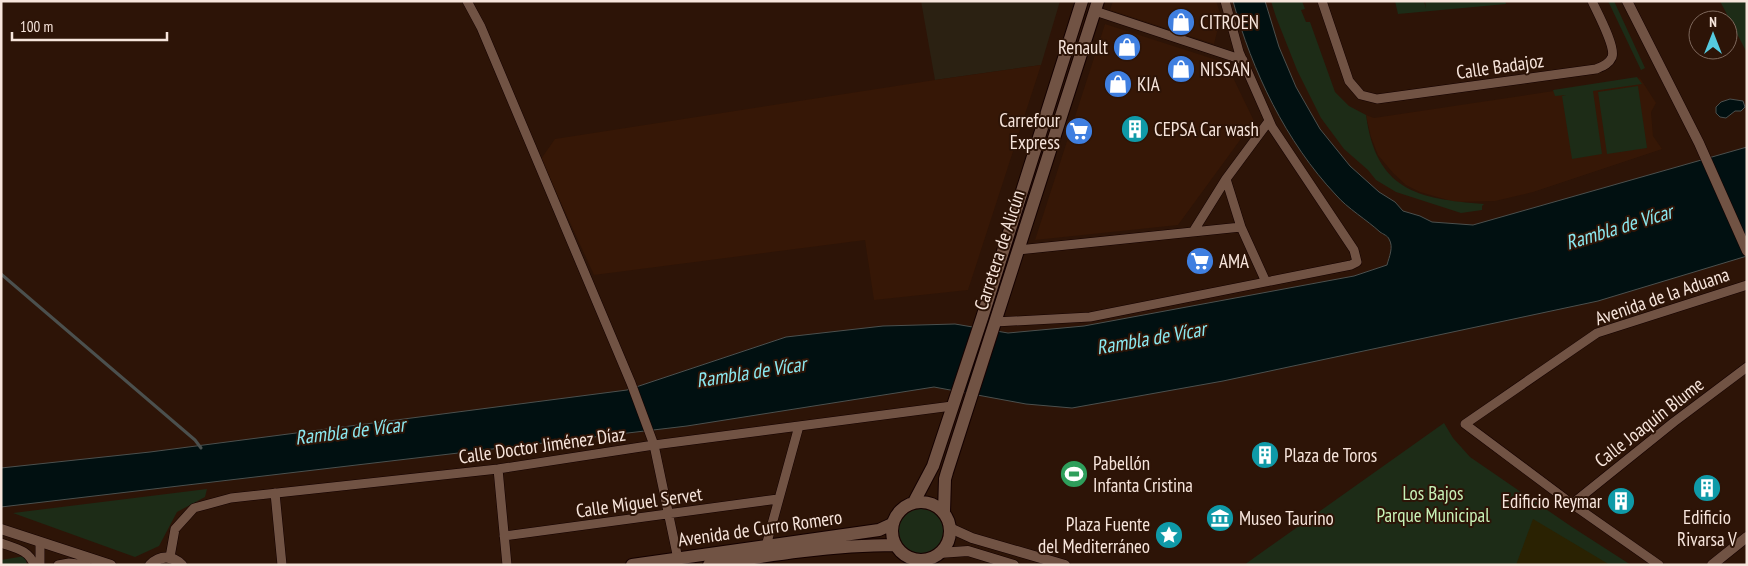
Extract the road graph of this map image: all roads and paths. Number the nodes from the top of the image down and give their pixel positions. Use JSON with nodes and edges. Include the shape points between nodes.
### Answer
{"nodes":[{"id":1,"x":467,"y":1,"type":"edge"},
{"id":2,"x":1082,"y":1,"type":"edge"},
{"id":3,"x":1225,"y":1,"type":"edge"},
{"id":4,"x":1322,"y":1,"type":"edge"},
{"id":5,"x":1592,"y":1,"type":"edge"},
{"id":6,"x":1627,"y":1,"type":"edge"},
{"id":7,"x":1097,"y":6,"type":"edge"},
{"id":8,"x":1243,"y":60,"type":"junction"},
{"id":9,"x":1269,"y":121,"type":"junction"},
{"id":10,"x":1226,"y":179,"type":"junction"},
{"id":11,"x":1241,"y":227,"type":"junction"},
{"id":12,"x":1193,"y":232,"type":"junction"},
{"id":13,"x":1018,"y":250,"type":"junction"},
{"id":14,"x":1747,"y":251,"type":"edge"},
{"id":15,"x":1266,"y":282,"type":"junction"},
{"id":16,"x":1747,"y":284,"type":"edge"},
{"id":17,"x":995,"y":322,"type":"junction"},
{"id":18,"x":1747,"y":366,"type":"edge"},
{"id":19,"x":953,"y":403,"type":"junction"},
{"id":20,"x":799,"y":426,"type":"junction"},
{"id":21,"x":652,"y":441,"type":"junction"},
{"id":22,"x":498,"y":469,"type":"junction"},
{"id":23,"x":276,"y":493,"type":"junction"},
{"id":24,"x":778,"y":500,"type":"junction"},
{"id":25,"x":914,"y":502,"type":"junction"},
{"id":26,"x":1572,"y":504,"type":"junction"},
{"id":27,"x":944,"y":512,"type":"junction"},
{"id":28,"x":669,"y":514,"type":"junction"},
{"id":29,"x":892,"y":524,"type":"junction"},
{"id":30,"x":950,"y":528,"type":"junction"},
{"id":31,"x":1,"y":530,"type":"edge"},
{"id":32,"x":504,"y":536,"type":"junction"},
{"id":33,"x":1747,"y":537,"type":"edge"},
{"id":34,"x":40,"y":542,"type":"junction"},
{"id":35,"x":1,"y":543,"type":"edge"},
{"id":36,"x":766,"y":546,"type":"junction"},
{"id":37,"x":939,"y":553,"type":"junction"},
{"id":38,"x":899,"y":555,"type":"edge"},
{"id":39,"x":170,"y":557,"type":"junction"},
{"id":40,"x":90,"y":559,"type":"junction"},
{"id":41,"x":678,"y":559,"type":"junction"},
{"id":42,"x":758,"y":561,"type":"edge"},
{"id":43,"x":922,"y":562,"type":"edge"},
{"id":44,"x":1011,"y":564,"type":"edge"},
{"id":45,"x":34,"y":565,"type":"edge"},
{"id":46,"x":40,"y":565,"type":"edge"},
{"id":47,"x":58,"y":565,"type":"edge"},
{"id":48,"x":111,"y":565,"type":"edge"},
{"id":49,"x":150,"y":565,"type":"edge"},
{"id":50,"x":182,"y":565,"type":"edge"},
{"id":51,"x":282,"y":565,"type":"edge"},
{"id":52,"x":508,"y":565,"type":"edge"},
{"id":53,"x":632,"y":565,"type":"edge"},
{"id":54,"x":709,"y":565,"type":"edge"},
{"id":55,"x":1065,"y":565,"type":"edge"},
{"id":56,"x":1659,"y":565,"type":"edge"},
{"id":57,"x":1712,"y":565,"type":"edge"}],
"edges":[{"from":1,"to":21,"type":"street","via":[[481,27],[631,382]]},
{"from":2,"to":19,"type":"main road","name":"Carretera de Alicún"},
{"from":3,"to":8,"type":"street"},
{"from":4,"to":5,"type":"street","name":"Calle Badajoz","via":[[1349,81],[1362,95],[1377,99],[1596,69],[1607,64],[1613,56],[1612,46]]},
{"from":6,"to":14,"type":"street","via":[[1699,143]]},
{"from":7,"to":8,"type":"street"},
{"from":7,"to":13,"type":"main road","name":"Carretera de Alicún"},
{"from":8,"to":9,"type":"street"},
{"from":9,"to":10,"type":"street"},
{"from":9,"to":15,"type":"street","via":[[1354,250],[1357,262]]},
{"from":10,"to":11,"type":"street"},
{"from":10,"to":12,"type":"street"},
{"from":11,"to":12,"type":"street"},
{"from":11,"to":15,"type":"street"},
{"from":12,"to":13,"type":"street"},
{"from":13,"to":17,"type":"main road","name":"Carretera de Alicún"},
{"from":15,"to":17,"type":"street","via":[[1090,317]]},
{"from":16,"to":26,"type":"street","name":"Avenida de la Aduana","via":[[1597,333],[1464,424]]},
{"from":17,"to":27,"type":"main road","name":"Carretera de Alicún","via":[[945,479]]},
{"from":18,"to":26,"type":"street","name":"Calle Joaquín Blume"},
{"from":19,"to":20,"type":"street","name":"Calle Doctor Jiménez Díaz"},
{"from":19,"to":25,"type":"main road","name":"Carretera de Alicún","via":[[930,474]]},
{"from":20,"to":21,"type":"street","name":"Calle Doctor Jiménez Díaz"},
{"from":20,"to":24,"type":"street"},
{"from":21,"to":22,"type":"street","name":"Calle Doctor Jiménez Díaz"},
{"from":21,"to":28,"type":"street"},
{"from":22,"to":23,"type":"street","name":"Calle Doctor Jiménez Díaz"},
{"from":22,"to":32,"type":"street"},
{"from":23,"to":39,"type":"street","name":"Calle Doctor Jiménez Díaz","via":[[231,498],[194,508],[175,529]]},
{"from":23,"to":51,"type":"street"},
{"from":24,"to":28,"type":"street","name":"Calle Miguel Servet"},
{"from":24,"to":36,"type":"street"},
{"from":25,"to":27,"type":"main road","via":[[936,505]]},
{"from":25,"to":29,"type":"main road","via":[[900,510]]},
{"from":26,"to":56,"type":"street"},
{"from":27,"to":30,"type":"main road"},
{"from":28,"to":32,"type":"street","name":"Calle Miguel Servet"},
{"from":28,"to":41,"type":"street"},
{"from":29,"to":36,"type":"main road","name":"Avenida de Curro Romero","via":[[879,530]]},
{"from":29,"to":38,"type":"main road","via":[[891,535]]},
{"from":30,"to":37,"type":"main road","via":[[946,546]]},
{"from":30,"to":55,"type":"street","via":[[972,538]]},
{"from":31,"to":34,"type":"street"},
{"from":32,"to":52,"type":"street"},
{"from":33,"to":57,"type":"street"},
{"from":34,"to":40,"type":"street"},
{"from":34,"to":46,"type":"street"},
{"from":35,"to":45,"type":"street","via":[[23,551]]},
{"from":36,"to":41,"type":"main road","name":"Avenida de Curro Romero"},
{"from":37,"to":43,"type":"main road"},
{"from":37,"to":44,"type":"street","via":[[968,551]]},
{"from":38,"to":42,"type":"main road","name":"Avenida de Curro Romero","via":[[863,546]]},
{"from":38,"to":43,"type":"main road"},
{"from":39,"to":49,"type":"street"},
{"from":39,"to":50,"type":"street"},
{"from":40,"to":47,"type":"street","via":[[78,564]]},
{"from":40,"to":48,"type":"street"},
{"from":41,"to":53,"type":"main road","name":"Avenida de Curro Romero"},
{"from":42,"to":54,"type":"main road","name":"Avenida de Curro Romero"}]}
